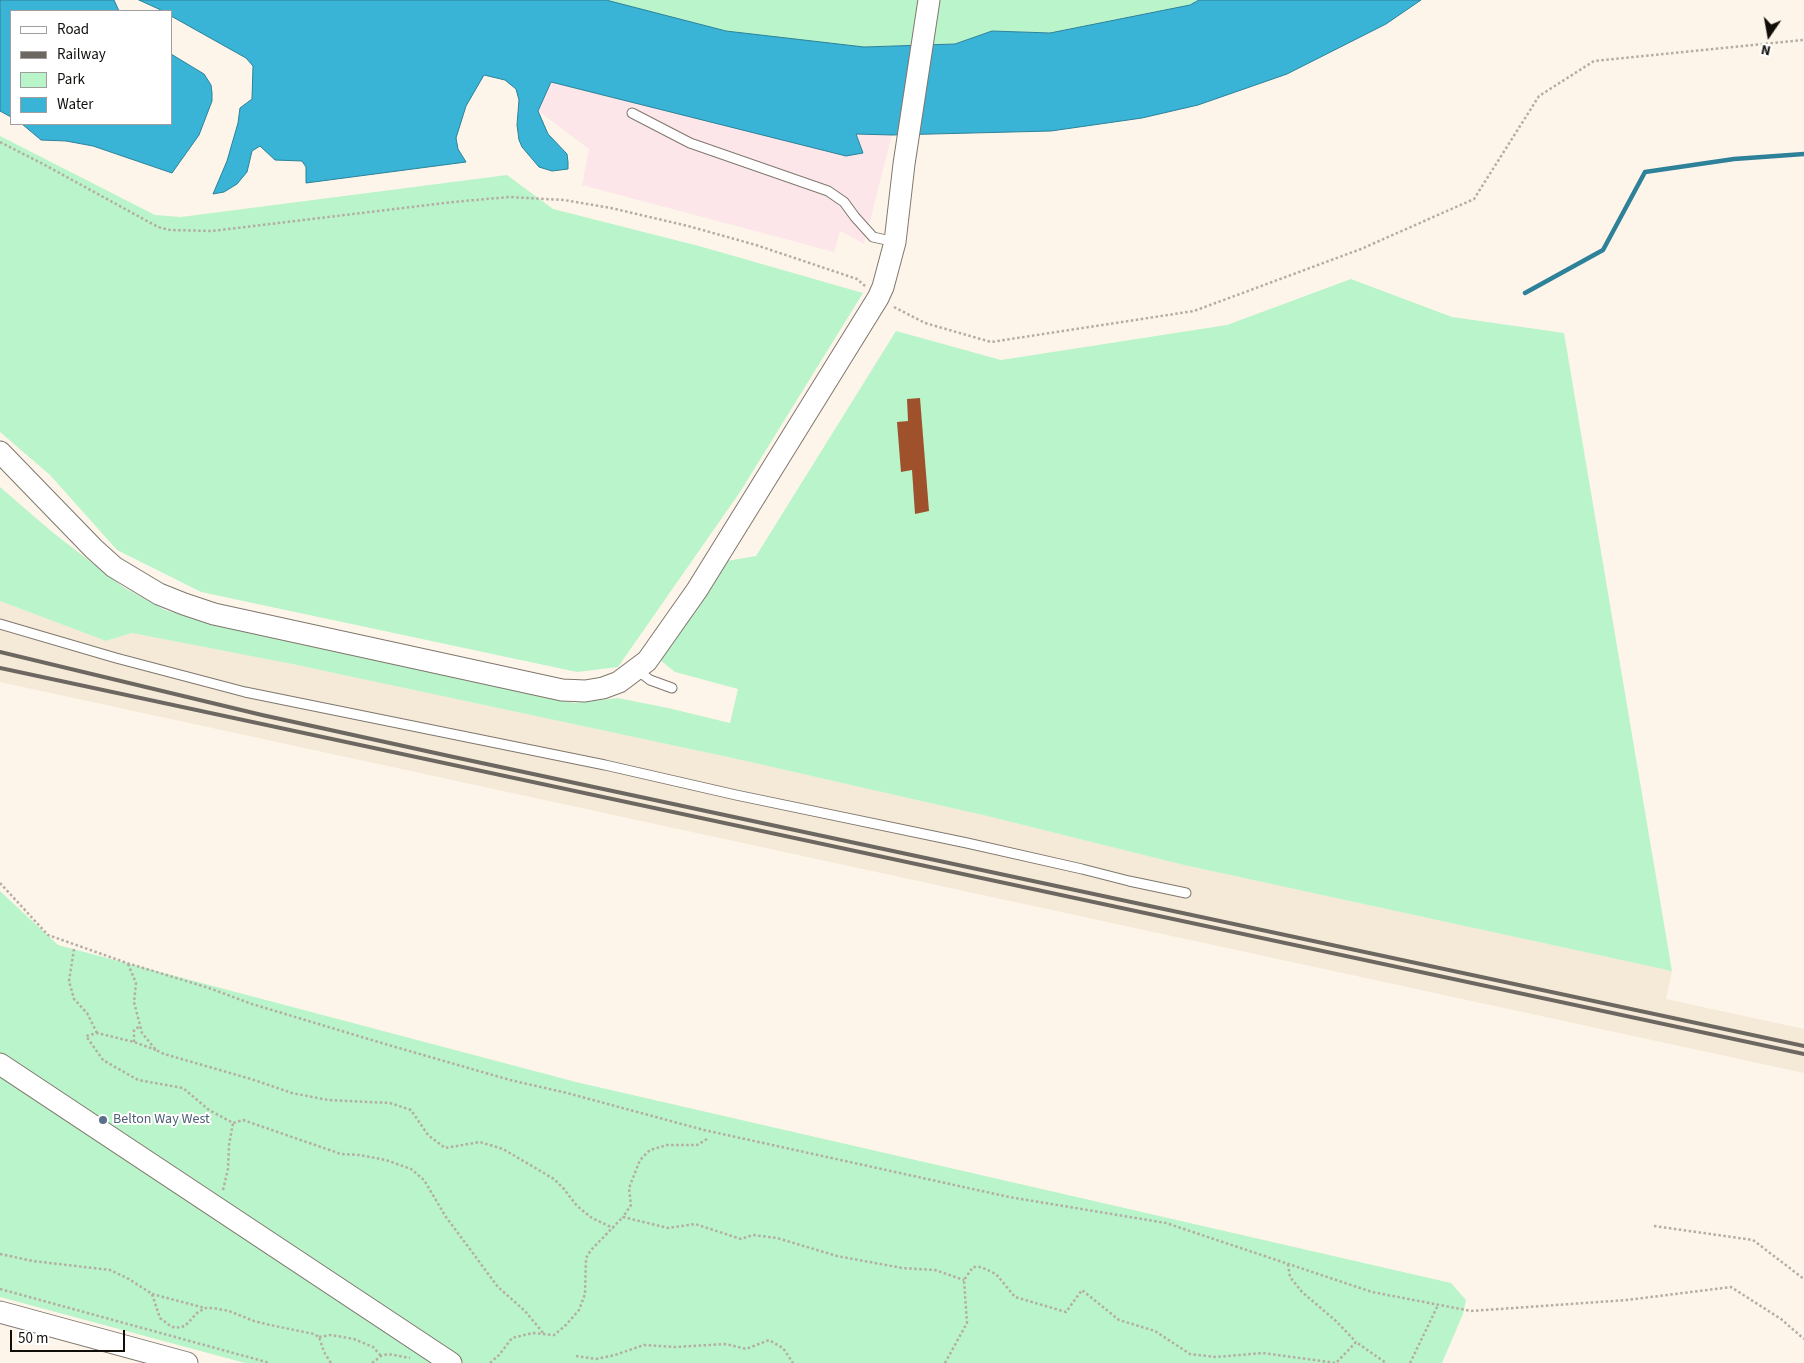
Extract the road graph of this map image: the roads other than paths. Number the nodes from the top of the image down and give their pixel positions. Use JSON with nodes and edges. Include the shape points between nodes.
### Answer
{"nodes":[{"id":1,"x":928,"y":6,"type":"edge"},
{"id":2,"x":632,"y":113,"type":"dead end"},
{"id":3,"x":895,"y":242,"type":"junction"},
{"id":4,"x":0,"y":452,"type":"edge"},
{"id":5,"x":0,"y":624,"type":"edge"},
{"id":6,"x":637,"y":670,"type":"junction"},
{"id":7,"x":672,"y":688,"type":"dead end"},
{"id":8,"x":1186,"y":892,"type":"dead end"},
{"id":9,"x":0,"y":1064,"type":"edge"},
{"id":10,"x":0,"y":1312,"type":"edge"},
{"id":11,"x":187,"y":1363,"type":"edge"},
{"id":12,"x":451,"y":1363,"type":"edge"}],
"edges":[{"from":1,"to":3,"type":"street"},
{"from":2,"to":3,"type":"lane","via":[[690,144],[828,191],[844,202],[873,237]]},
{"from":3,"to":6,"type":"street","via":[[878,298],[697,590],[647,661]]},
{"from":4,"to":6,"type":"street","via":[[114,566],[158,594],[184,604],[214,614],[562,690],[603,688]]},
{"from":5,"to":8,"type":"lane","via":[[245,692],[605,765]]},
{"from":6,"to":7,"type":"lane","via":[[650,680]]},
{"from":9,"to":12,"type":"street"},
{"from":10,"to":11,"type":"street"}]}
